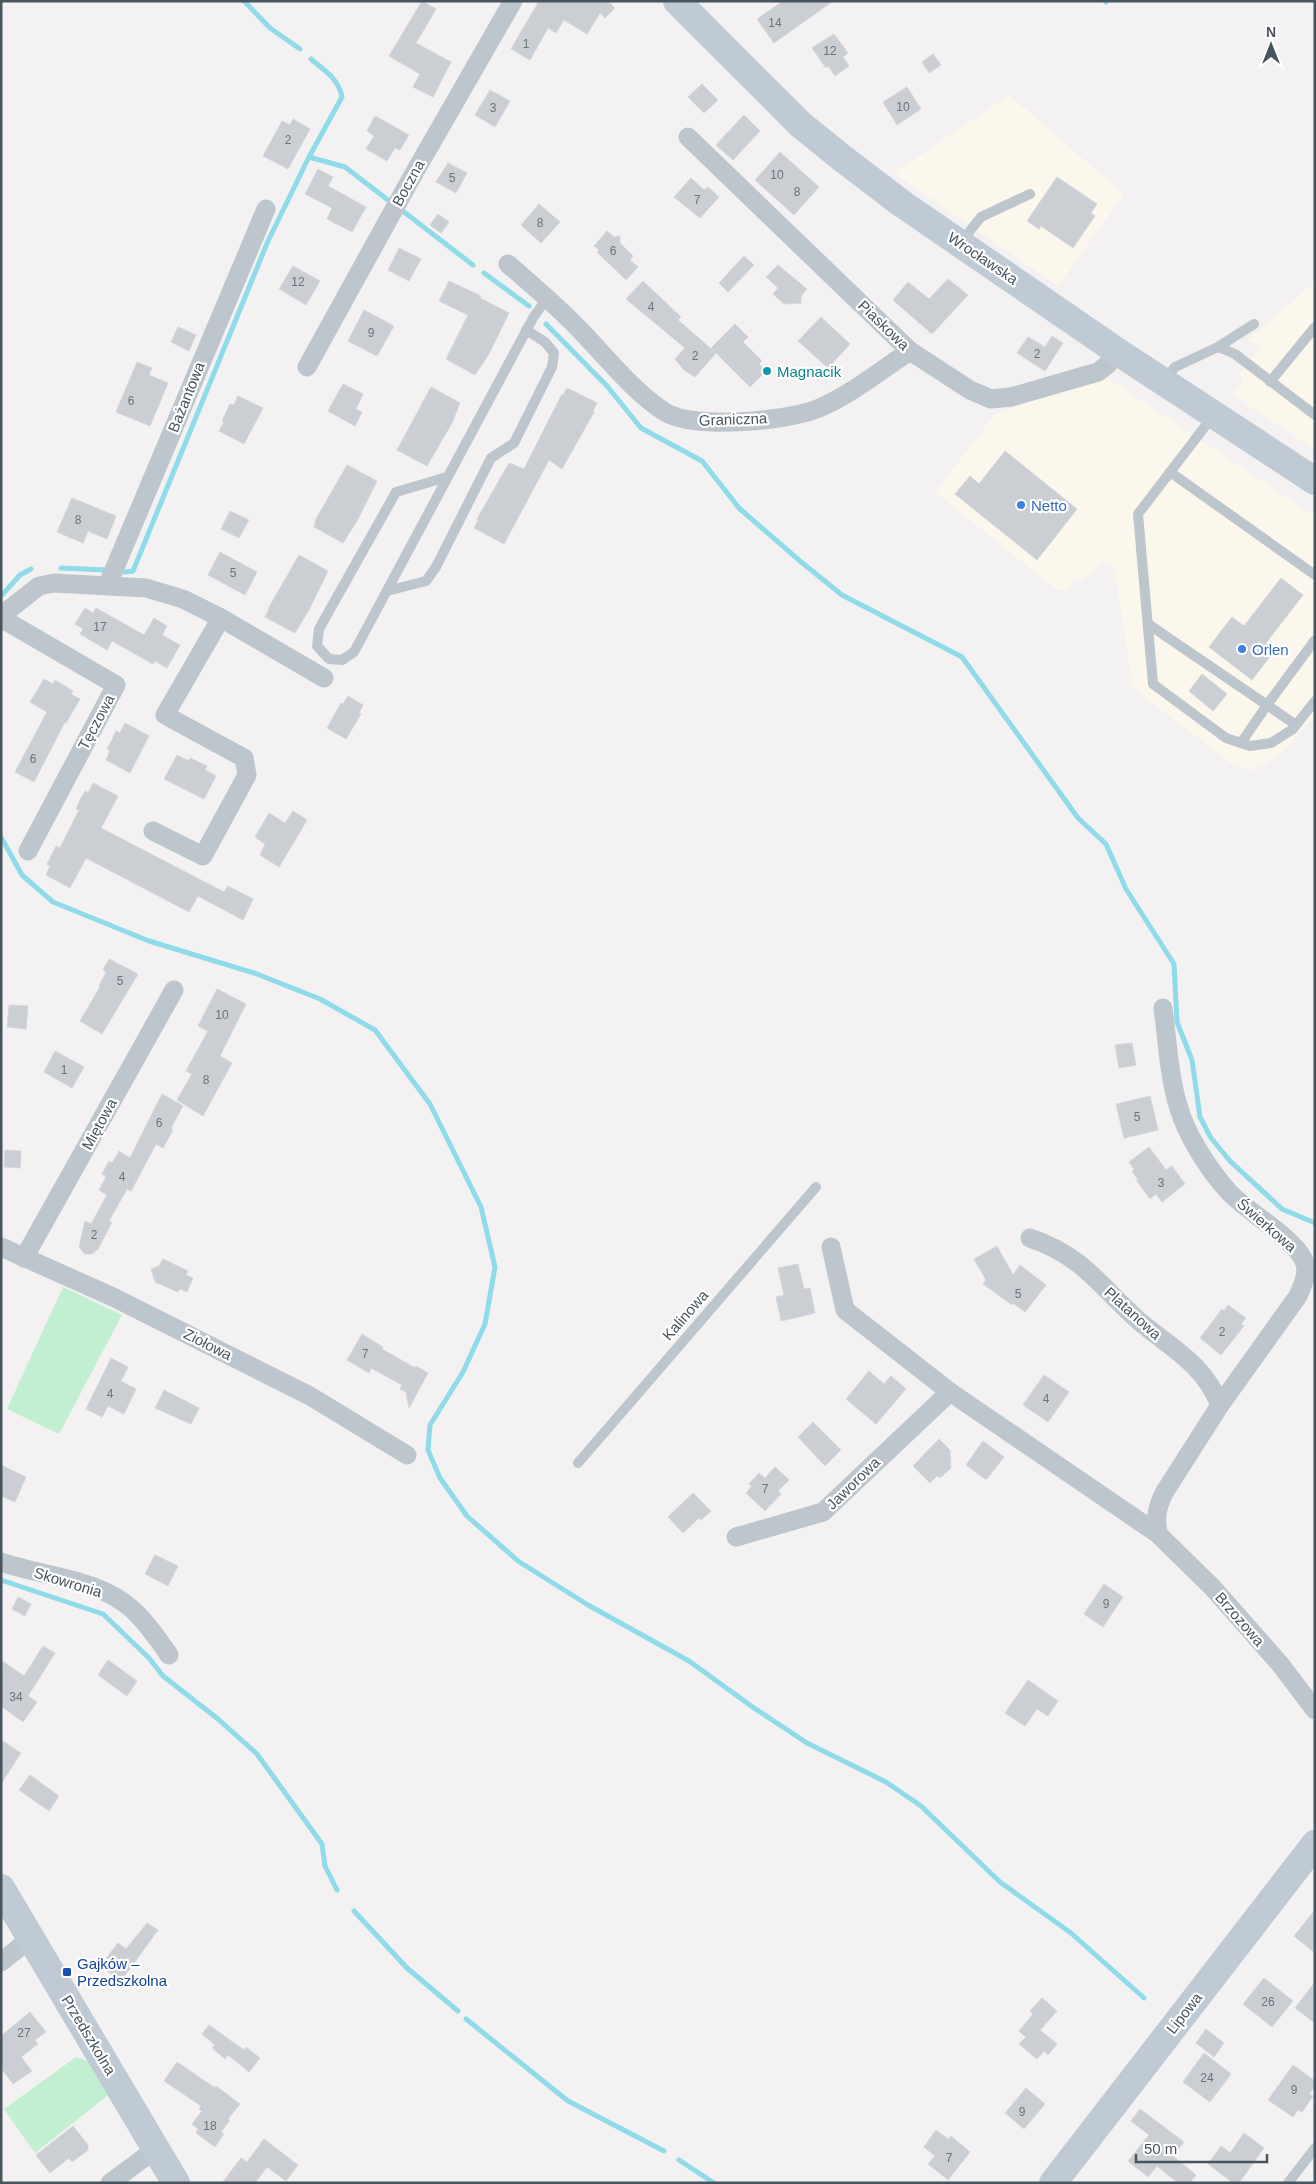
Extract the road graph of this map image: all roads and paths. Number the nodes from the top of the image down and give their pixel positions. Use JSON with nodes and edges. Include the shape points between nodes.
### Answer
{"nodes":[{"id":1,"x":513,"y":1,"type":"edge"},
{"id":2,"x":685,"y":3,"type":"edge"},
{"id":3,"x":688,"y":137,"type":"dead end"},
{"id":4,"x":1030,"y":194,"type":"dead end"},
{"id":5,"x":266,"y":209,"type":"dead end"},
{"id":6,"x":960,"y":242,"type":"junction"},
{"id":7,"x":508,"y":264,"type":"dead end"},
{"id":8,"x":547,"y":298,"type":"junction"},
{"id":9,"x":1254,"y":324,"type":"dead end"},
{"id":10,"x":1315,"y":327,"type":"edge"},
{"id":11,"x":526,"y":330,"type":"junction"},
{"id":12,"x":1218,"y":347,"type":"junction"},
{"id":13,"x":910,"y":351,"type":"junction"},
{"id":14,"x":1118,"y":352,"type":"junction"},
{"id":15,"x":307,"y":367,"type":"dead end"},
{"id":16,"x":1163,"y":380,"type":"junction"},
{"id":17,"x":1270,"y":382,"type":"junction"},
{"id":18,"x":1215,"y":414,"type":"junction"},
{"id":19,"x":1315,"y":415,"type":"edge"},
{"id":20,"x":1170,"y":472,"type":"junction"},
{"id":21,"x":447,"y":478,"type":"junction"},
{"id":22,"x":1315,"y":481,"type":"edge"},
{"id":23,"x":1315,"y":575,"type":"edge"},
{"id":24,"x":108,"y":584,"type":"junction"},
{"id":25,"x":387,"y":591,"type":"junction"},
{"id":26,"x":1,"y":614,"type":"edge"},
{"id":27,"x":1,"y":618,"type":"edge"},
{"id":28,"x":221,"y":618,"type":"junction"},
{"id":29,"x":1148,"y":624,"type":"junction"},
{"id":30,"x":1315,"y":640,"type":"edge"},
{"id":31,"x":324,"y":678,"type":"dead end"},
{"id":32,"x":1315,"y":701,"type":"edge"},
{"id":33,"x":1267,"y":705,"type":"junction"},
{"id":34,"x":1296,"y":726,"type":"junction"},
{"id":35,"x":1240,"y":743,"type":"junction"},
{"id":36,"x":153,"y":831,"type":"dead end"},
{"id":37,"x":28,"y":851,"type":"dead end"},
{"id":38,"x":174,"y":990,"type":"dead end"},
{"id":39,"x":1163,"y":1008,"type":"dead end"},
{"id":40,"x":816,"y":1187,"type":"dead end"},
{"id":41,"x":1030,"y":1238,"type":"dead end"},
{"id":42,"x":831,"y":1247,"type":"dead end"},
{"id":43,"x":1,"y":1248,"type":"edge"},
{"id":44,"x":24,"y":1258,"type":"junction"},
{"id":45,"x":950,"y":1392,"type":"junction"},
{"id":46,"x":1220,"y":1406,"type":"junction"},
{"id":47,"x":407,"y":1455,"type":"dead end"},
{"id":48,"x":578,"y":1463,"type":"dead end"},
{"id":49,"x":1158,"y":1534,"type":"junction"},
{"id":50,"x":736,"y":1537,"type":"dead end"},
{"id":51,"x":1,"y":1562,"type":"edge"},
{"id":52,"x":169,"y":1655,"type":"dead end"},
{"id":53,"x":1315,"y":1710,"type":"edge"},
{"id":54,"x":1315,"y":1844,"type":"edge"},
{"id":55,"x":1,"y":1888,"type":"edge"},
{"id":56,"x":31,"y":1938,"type":"junction"},
{"id":57,"x":1,"y":1962,"type":"edge"},
{"id":58,"x":157,"y":2148,"type":"junction"},
{"id":59,"x":1315,"y":2148,"type":"edge"},
{"id":60,"x":110,"y":2183,"type":"edge"},
{"id":61,"x":176,"y":2183,"type":"edge"},
{"id":62,"x":1053,"y":2183,"type":"edge"},
{"id":63,"x":1288,"y":2183,"type":"edge"}],
"edges":[{"from":1,"to":15,"type":"street","name":"Boczna"},
{"from":2,"to":6,"type":"main road","name":"Wrocławska","via":[[800,124],[901,203]]},
{"from":3,"to":13,"type":"street","name":"Piaskowa"},
{"from":4,"to":6,"type":"lane","via":[[981,217]]},
{"from":5,"to":24,"type":"street","name":"Bażantowa"},
{"from":6,"to":14,"type":"main road","name":"Wrocławska"},
{"from":7,"to":8,"type":"street","name":"Graniczna"},
{"from":8,"to":11,"type":"lane"},
{"from":8,"to":13,"type":"street","name":"Graniczna","via":[[648,400],[666,413],[684,420],[748,420],[796,415],[818,409]]},
{"from":9,"to":12,"type":"lane"},
{"from":10,"to":17,"type":"lane"},
{"from":11,"to":21,"type":"lane"},
{"from":11,"to":25,"type":"lane","via":[[545,342],[554,353],[552,367],[514,443],[491,458],[426,581]]},
{"from":12,"to":16,"type":"lane","via":[[1175,367]]},
{"from":12,"to":17,"type":"lane","via":[[1235,354]]},
{"from":13,"to":14,"type":"street","name":"Piaskowa","via":[[970,390],[991,399],[1011,397],[1098,372]]},
{"from":14,"to":16,"type":"main road","name":"Wrocławska"},
{"from":16,"to":18,"type":"main road","name":"Wrocławska"},
{"from":17,"to":19,"type":"lane"},
{"from":18,"to":20,"type":"lane"},
{"from":18,"to":22,"type":"main road","name":"Wrocławska"},
{"from":20,"to":23,"type":"lane"},
{"from":20,"to":29,"type":"lane","via":[[1138,514]]},
{"from":21,"to":25,"type":"lane"},
{"from":21,"to":25,"type":"lane","via":[[396,492],[319,629],[318,646],[329,659],[342,660],[354,652]]},
{"from":24,"to":26,"type":"street","via":[[54,583],[39,586]]},
{"from":24,"to":28,"type":"street","via":[[146,588],[183,599]]},
{"from":27,"to":37,"type":"street","name":"Tęczowa","via":[[116,685]]},
{"from":28,"to":31,"type":"street"},
{"from":28,"to":36,"type":"street","via":[[165,715],[244,758],[247,775],[203,856]]},
{"from":29,"to":33,"type":"lane"},
{"from":29,"to":35,"type":"lane","via":[[1153,684],[1226,738]]},
{"from":30,"to":33,"type":"lane"},
{"from":32,"to":34,"type":"lane"},
{"from":33,"to":34,"type":"lane"},
{"from":33,"to":35,"type":"lane"},
{"from":34,"to":35,"type":"lane","via":[[1271,743],[1250,746]]},
{"from":38,"to":44,"type":"street","name":"Miętowa"},
{"from":39,"to":46,"type":"street","name":"Świerkowa","via":[[1172,1082],[1184,1121],[1202,1154],[1228,1192],[1285,1239],[1305,1262],[1306,1276],[1298,1296]]},
{"from":40,"to":48,"type":"lane","name":"Kalinowa"},
{"from":41,"to":46,"type":"street","name":"Platanowa","via":[[1062,1251],[1085,1267],[1139,1320],[1197,1368],[1214,1390]]},
{"from":42,"to":45,"type":"street","via":[[845,1310]]},
{"from":43,"to":44,"type":"street","name":"Ziołowa"},
{"from":44,"to":47,"type":"street","name":"Ziołowa","via":[[113,1297],[310,1396]]},
{"from":45,"to":49,"type":"street"},
{"from":45,"to":50,"type":"street","name":"Jaworowa","via":[[823,1512]]},
{"from":46,"to":49,"type":"street","name":"Świerkowa","via":[[1164,1493],[1157,1508]]},
{"from":49,"to":53,"type":"street","name":"Brzozowa","via":[[1212,1587],[1280,1664]]},
{"from":51,"to":52,"type":"street","name":"Skowronia","via":[[113,1596],[152,1630]]},
{"from":54,"to":62,"type":"main road","name":"Lipowa"},
{"from":55,"to":56,"type":"main road","name":"Przedszkolna"},
{"from":56,"to":57,"type":"street"},
{"from":56,"to":58,"type":"main road","name":"Przedszkolna"},
{"from":58,"to":60,"type":"street"},
{"from":58,"to":61,"type":"main road","name":"Przedszkolna"},
{"from":59,"to":63,"type":"lane"}]}
